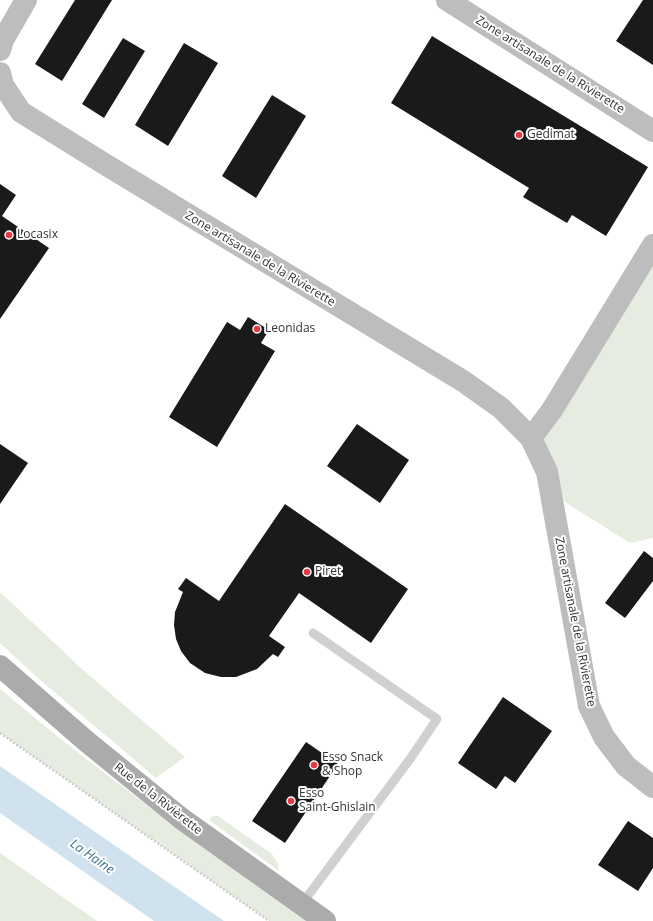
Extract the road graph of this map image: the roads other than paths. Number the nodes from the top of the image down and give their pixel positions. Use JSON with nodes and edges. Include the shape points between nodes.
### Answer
{"nodes":[{"id":1,"x":26,"y":0,"type":"edge"},
{"id":2,"x":447,"y":0,"type":"edge"},
{"id":3,"x":0,"y":50,"type":"edge"},
{"id":4,"x":0,"y":73,"type":"edge"},
{"id":5,"x":653,"y":131,"type":"edge"},
{"id":6,"x":653,"y":245,"type":"edge"},
{"id":7,"x":531,"y":438,"type":"junction"},
{"id":8,"x":312,"y":633,"type":"dead end"},
{"id":9,"x":0,"y":666,"type":"edge"},
{"id":10,"x":653,"y":787,"type":"edge"},
{"id":11,"x":301,"y":905,"type":"junction"},
{"id":12,"x":325,"y":921,"type":"edge"}],
"edges":[{"from":1,"to":3,"type":"street","via":[[6,33]]},
{"from":2,"to":5,"type":"street","name":"Zone artisanale de la Rivierette"},
{"from":4,"to":7,"type":"street","name":"Zone artisanale de la Rivierette","via":[[2,85],[21,112],[463,381],[501,408]]},
{"from":6,"to":7,"type":"street","via":[[552,410]]},
{"from":7,"to":10,"type":"street","name":"Zone artisanale de la Rivierette","via":[[547,472],[589,706],[604,737],[626,766]]},
{"from":8,"to":11,"type":"lane","via":[[437,719]]},
{"from":9,"to":11,"type":"main road","name":"Rue de la Rivièrette","via":[[131,778],[197,830]]},
{"from":11,"to":12,"type":"main road","name":"Rue de la Rivièrette"}]}
